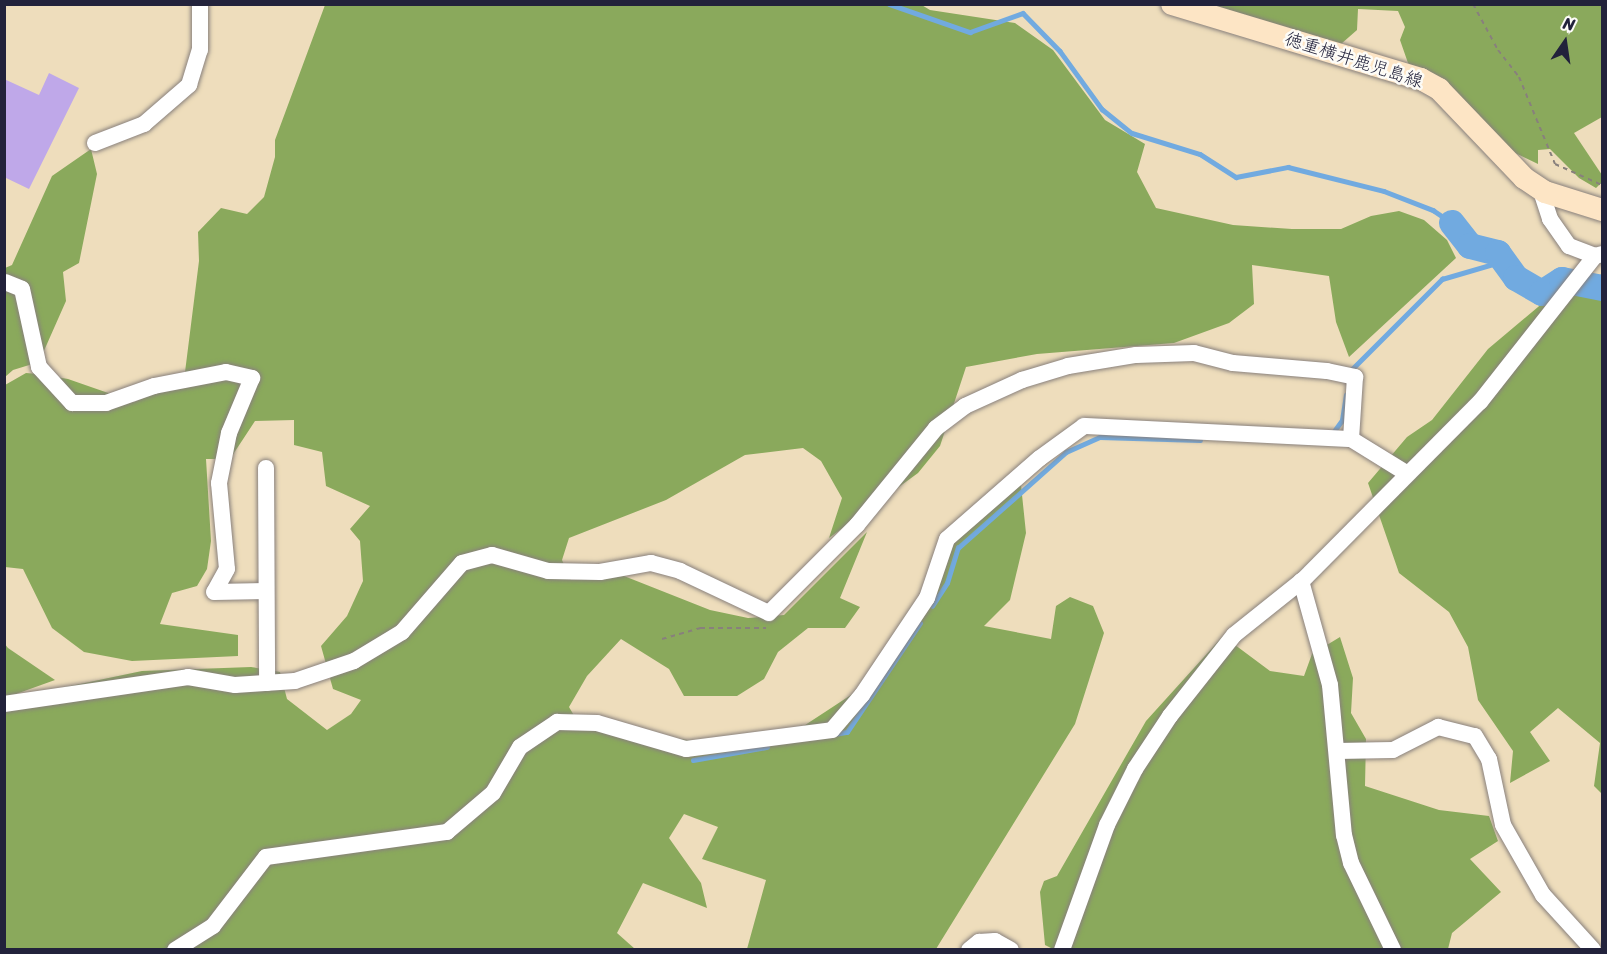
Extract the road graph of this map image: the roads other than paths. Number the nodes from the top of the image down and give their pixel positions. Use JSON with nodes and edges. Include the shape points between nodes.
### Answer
{"nodes":[{"id":1,"x":200,"y":4,"type":"edge"},
{"id":2,"x":1172,"y":4,"type":"edge"},
{"id":3,"x":95,"y":143,"type":"dead end"},
{"id":4,"x":1540,"y":188,"type":"junction"},
{"id":5,"x":1602,"y":210,"type":"edge"},
{"id":6,"x":1599,"y":255,"type":"edge"},
{"id":7,"x":5,"y":282,"type":"edge"},
{"id":8,"x":1351,"y":439,"type":"junction"},
{"id":9,"x":266,"y":468,"type":"dead end"},
{"id":10,"x":1406,"y":473,"type":"junction"},
{"id":11,"x":1301,"y":581,"type":"junction"},
{"id":12,"x":266,"y":591,"type":"junction"},
{"id":13,"x":267,"y":683,"type":"junction"},
{"id":14,"x":4,"y":704,"type":"edge"},
{"id":15,"x":1337,"y":752,"type":"junction"},
{"id":16,"x":175,"y":950,"type":"edge"},
{"id":17,"x":969,"y":950,"type":"edge"},
{"id":18,"x":1011,"y":950,"type":"edge"},
{"id":19,"x":1062,"y":950,"type":"edge"},
{"id":20,"x":1393,"y":950,"type":"edge"},
{"id":21,"x":1593,"y":950,"type":"edge"}],
"edges":[{"from":1,"to":3,"type":"street","via":[[200,50],[189,85],[144,124]]},
{"from":2,"to":4,"type":"main road","name":"徳重横井鹿児島線","via":[[1421,79],[1438,89],[1505,162]]},
{"from":4,"to":5,"type":"main road","name":"徳重横井鹿児島線"},
{"from":4,"to":6,"type":"street","via":[[1550,219],[1569,246]]},
{"from":6,"to":10,"type":"street","via":[[1480,402]]},
{"from":7,"to":12,"type":"street","via":[[22,289],[39,367],[72,403],[106,403],[154,386],[226,372],[252,378],[229,433],[219,483],[227,569],[214,592]]},
{"from":8,"to":10,"type":"street"},
{"from":8,"to":13,"type":"street","via":[[1355,377],[1233,363],[1194,353],[1136,355],[1068,366],[1022,380],[975,402],[936,428],[857,525],[769,613],[680,571],[651,563],[600,573],[548,571],[492,555],[462,563],[402,632],[354,661],[295,681]]},
{"from":8,"to":16,"type":"street","via":[[1084,426],[1040,458],[947,539],[927,598],[862,695],[832,730],[686,749],[597,723],[557,722],[520,747],[493,793],[447,832],[266,857],[213,926]]},
{"from":9,"to":12,"type":"street"},
{"from":10,"to":11,"type":"street","via":[[1361,524]]},
{"from":11,"to":15,"type":"street","via":[[1330,685]]},
{"from":11,"to":19,"type":"street","via":[[1234,635],[1134,769],[1107,825]]},
{"from":12,"to":13,"type":"street"},
{"from":13,"to":14,"type":"street","via":[[235,685],[188,676]]},
{"from":15,"to":20,"type":"street","via":[[1344,835],[1351,863]]},
{"from":15,"to":21,"type":"street","via":[[1393,750],[1438,727],[1475,736],[1489,759],[1503,825],[1543,895]]},
{"from":17,"to":18,"type":"street","via":[[979,942],[995,941]]}]}
